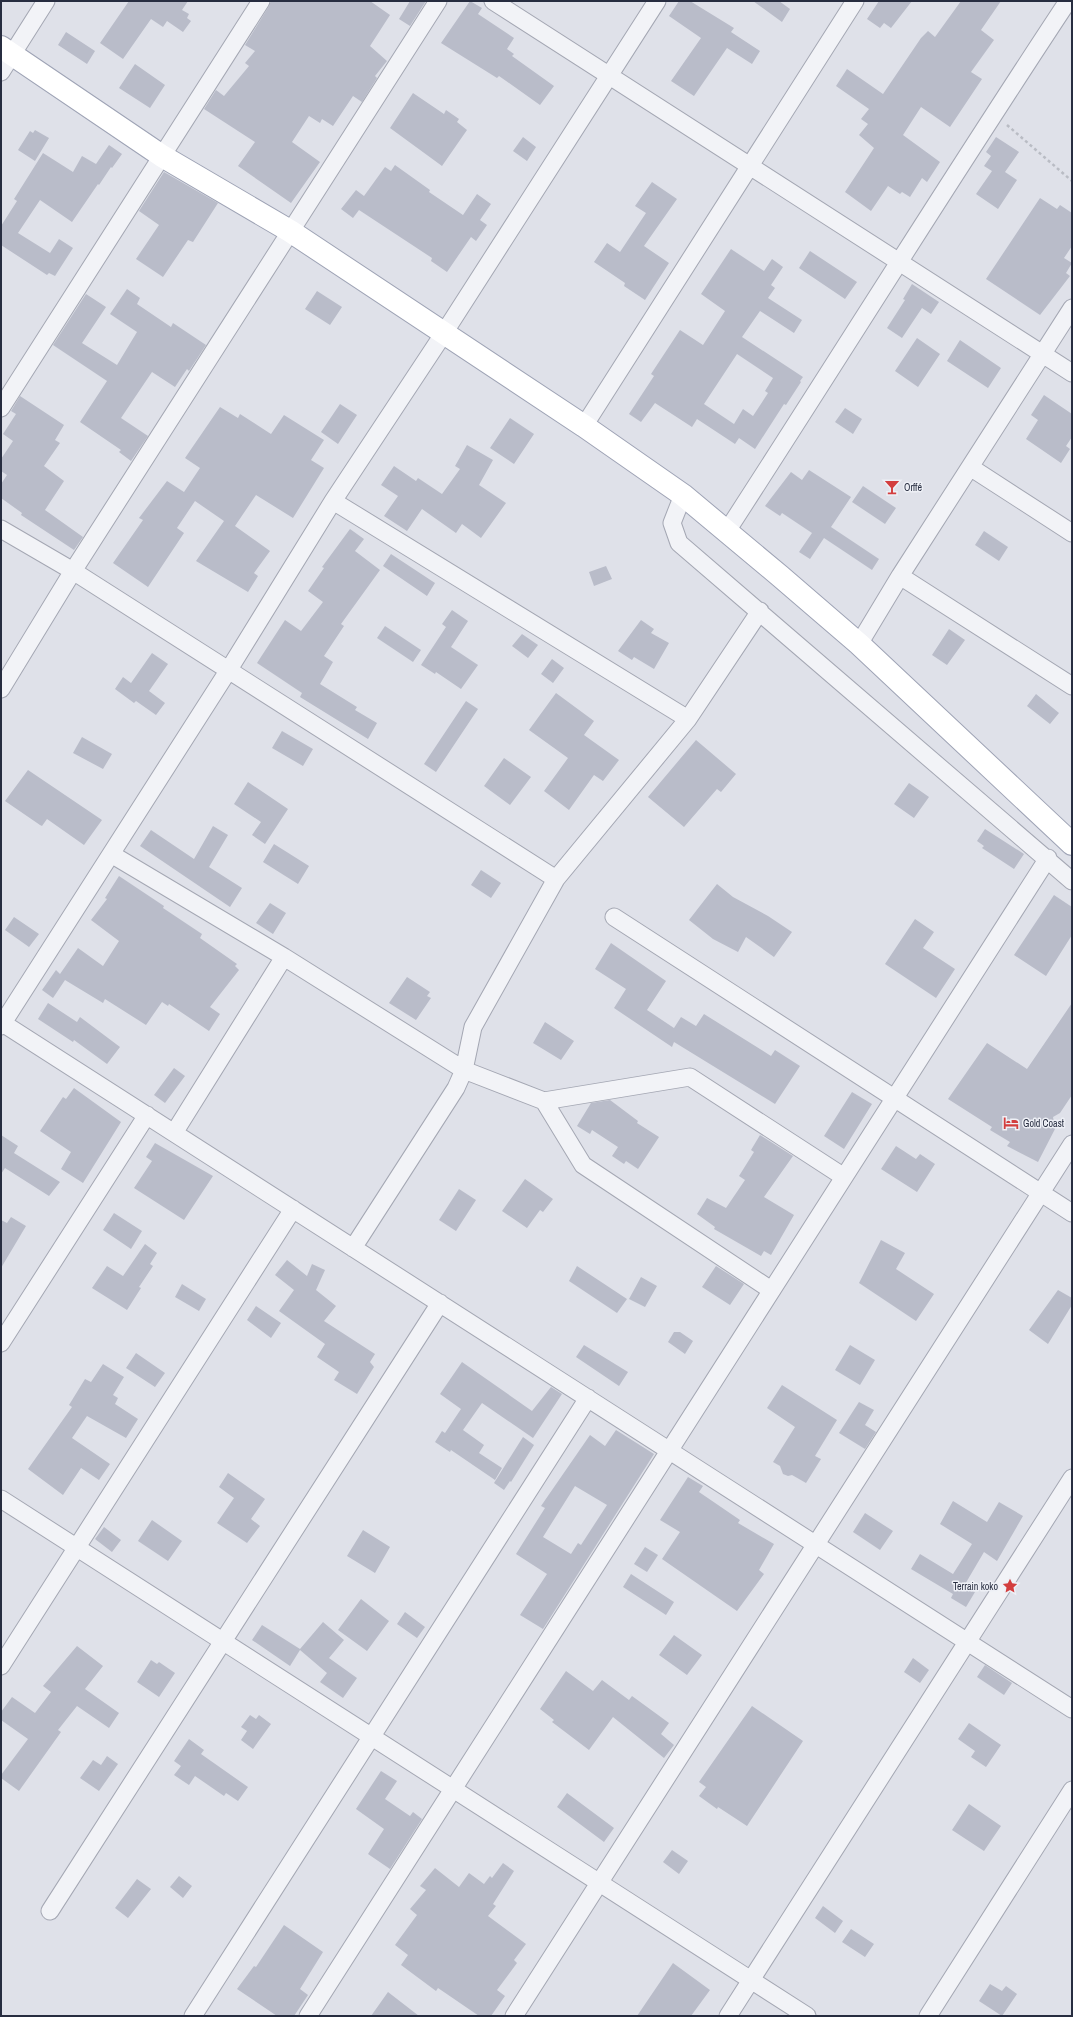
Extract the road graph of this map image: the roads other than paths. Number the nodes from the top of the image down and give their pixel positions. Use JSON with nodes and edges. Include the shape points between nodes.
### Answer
{"nodes":[{"id":1,"x":46,"y":1,"type":"edge"},
{"id":2,"x":261,"y":1,"type":"edge"},
{"id":3,"x":438,"y":1,"type":"edge"},
{"id":4,"x":492,"y":1,"type":"edge"},
{"id":5,"x":657,"y":1,"type":"edge"},
{"id":6,"x":856,"y":1,"type":"edge"},
{"id":7,"x":1068,"y":1,"type":"edge"},
{"id":8,"x":7,"y":50,"type":"edge"},
{"id":9,"x":1,"y":72,"type":"edge"},
{"id":10,"x":609,"y":76,"type":"junction"},
{"id":11,"x":162,"y":156,"type":"junction"},
{"id":12,"x":750,"y":166,"type":"junction"},
{"id":13,"x":290,"y":231,"type":"junction"},
{"id":14,"x":900,"y":262,"type":"junction"},
{"id":15,"x":1072,"y":308,"type":"edge"},
{"id":16,"x":444,"y":333,"type":"junction"},
{"id":17,"x":1042,"y":354,"type":"junction"},
{"id":18,"x":1072,"y":373,"type":"edge"},
{"id":19,"x":1,"y":408,"type":"edge"},
{"id":20,"x":584,"y":426,"type":"junction"},
{"id":21,"x":970,"y":467,"type":"junction"},
{"id":22,"x":683,"y":495,"type":"junction"},
{"id":23,"x":333,"y":501,"type":"junction"},
{"id":24,"x":1,"y":529,"type":"edge"},
{"id":25,"x":727,"y":531,"type":"junction"},
{"id":26,"x":1072,"y":533,"type":"edge"},
{"id":27,"x":73,"y":571,"type":"junction"},
{"id":28,"x":900,"y":576,"type":"junction"},
{"id":29,"x":760,"y":611,"type":"junction"},
{"id":30,"x":859,"y":644,"type":"junction"},
{"id":31,"x":228,"y":671,"type":"junction"},
{"id":32,"x":1072,"y":686,"type":"edge"},
{"id":33,"x":1,"y":689,"type":"edge"},
{"id":34,"x":688,"y":719,"type":"junction"},
{"id":35,"x":1072,"y":844,"type":"edge"},
{"id":36,"x":112,"y":854,"type":"junction"},
{"id":37,"x":1048,"y":858,"type":"junction"},
{"id":38,"x":556,"y":879,"type":"junction"},
{"id":39,"x":1072,"y":881,"type":"edge"},
{"id":40,"x":614,"y":917,"type":"dead end"},
{"id":41,"x":284,"y":958,"type":"junction"},
{"id":42,"x":2,"y":1024,"type":"edge"},
{"id":43,"x":464,"y":1070,"type":"junction"},
{"id":44,"x":894,"y":1099,"type":"junction"},
{"id":45,"x":544,"y":1101,"type":"junction"},
{"id":46,"x":147,"y":1115,"type":"junction"},
{"id":47,"x":174,"y":1133,"type":"junction"},
{"id":48,"x":1072,"y":1144,"type":"edge"},
{"id":49,"x":844,"y":1177,"type":"junction"},
{"id":50,"x":1041,"y":1193,"type":"junction"},
{"id":51,"x":293,"y":1209,"type":"junction"},
{"id":52,"x":1072,"y":1213,"type":"edge"},
{"id":53,"x":354,"y":1248,"type":"junction"},
{"id":54,"x":772,"y":1290,"type":"junction"},
{"id":55,"x":440,"y":1303,"type":"junction"},
{"id":56,"x":1,"y":1343,"type":"edge"},
{"id":57,"x":588,"y":1398,"type":"junction"},
{"id":58,"x":669,"y":1450,"type":"junction"},
{"id":59,"x":1072,"y":1478,"type":"edge"},
{"id":60,"x":1,"y":1499,"type":"edge"},
{"id":61,"x":816,"y":1545,"type":"junction"},
{"id":62,"x":77,"y":1547,"type":"junction"},
{"id":63,"x":224,"y":1641,"type":"junction"},
{"id":64,"x":967,"y":1642,"type":"junction"},
{"id":65,"x":1,"y":1666,"type":"edge"},
{"id":66,"x":1072,"y":1709,"type":"edge"},
{"id":67,"x":372,"y":1737,"type":"junction"},
{"id":68,"x":453,"y":1789,"type":"junction"},
{"id":69,"x":1072,"y":1790,"type":"edge"},
{"id":70,"x":600,"y":1883,"type":"junction"},
{"id":71,"x":50,"y":1911,"type":"dead end"},
{"id":72,"x":751,"y":1980,"type":"junction"},
{"id":73,"x":193,"y":2016,"type":"edge"},
{"id":74,"x":308,"y":2016,"type":"edge"},
{"id":75,"x":514,"y":2016,"type":"edge"},
{"id":76,"x":728,"y":2016,"type":"edge"},
{"id":77,"x":807,"y":2016,"type":"edge"},
{"id":78,"x":928,"y":2016,"type":"edge"}],
"edges":[{"from":1,"to":8,"type":"street"},
{"from":2,"to":11,"type":"street"},
{"from":3,"to":13,"type":"street"},
{"from":4,"to":10,"type":"street"},
{"from":5,"to":10,"type":"street"},
{"from":6,"to":12,"type":"street"},
{"from":7,"to":14,"type":"street","via":[[993,113]]},
{"from":8,"to":9,"type":"street"},
{"from":8,"to":11,"type":"main road"},
{"from":10,"to":12,"type":"street"},
{"from":10,"to":16,"type":"street"},
{"from":11,"to":13,"type":"main road"},
{"from":11,"to":19,"type":"street"},
{"from":12,"to":14,"type":"street"},
{"from":12,"to":20,"type":"street"},
{"from":13,"to":16,"type":"main road"},
{"from":13,"to":27,"type":"street"},
{"from":14,"to":17,"type":"street"},
{"from":14,"to":25,"type":"street"},
{"from":15,"to":17,"type":"street"},
{"from":16,"to":20,"type":"main road"},
{"from":16,"to":23,"type":"street"},
{"from":17,"to":18,"type":"street"},
{"from":17,"to":21,"type":"street"},
{"from":20,"to":22,"type":"main road"},
{"from":21,"to":26,"type":"street"},
{"from":21,"to":28,"type":"street"},
{"from":22,"to":25,"type":"main road"},
{"from":22,"to":29,"type":"street","via":[[672,523],[679,543]]},
{"from":23,"to":31,"type":"street"},
{"from":23,"to":34,"type":"street"},
{"from":24,"to":27,"type":"street"},
{"from":25,"to":30,"type":"main road"},
{"from":27,"to":31,"type":"street"},
{"from":27,"to":33,"type":"street"},
{"from":28,"to":30,"type":"street"},
{"from":28,"to":32,"type":"street"},
{"from":29,"to":34,"type":"street"},
{"from":29,"to":37,"type":"street"},
{"from":30,"to":35,"type":"main road"},
{"from":31,"to":36,"type":"street"},
{"from":31,"to":38,"type":"street"},
{"from":34,"to":38,"type":"street"},
{"from":36,"to":41,"type":"street"},
{"from":36,"to":42,"type":"street"},
{"from":37,"to":39,"type":"street"},
{"from":37,"to":44,"type":"street"},
{"from":38,"to":43,"type":"street","via":[[473,1027]]},
{"from":40,"to":44,"type":"street"},
{"from":41,"to":43,"type":"street"},
{"from":41,"to":47,"type":"street"},
{"from":42,"to":46,"type":"street"},
{"from":43,"to":45,"type":"street"},
{"from":43,"to":53,"type":"street","via":[[456,1088]]},
{"from":44,"to":49,"type":"street"},
{"from":44,"to":50,"type":"street"},
{"from":45,"to":49,"type":"street","via":[[690,1078]]},
{"from":45,"to":54,"type":"street","via":[[583,1165]]},
{"from":46,"to":47,"type":"street"},
{"from":46,"to":56,"type":"street"},
{"from":47,"to":51,"type":"street"},
{"from":48,"to":50,"type":"street"},
{"from":49,"to":54,"type":"street"},
{"from":50,"to":52,"type":"street"},
{"from":50,"to":61,"type":"street"},
{"from":51,"to":53,"type":"street"},
{"from":51,"to":62,"type":"street"},
{"from":53,"to":55,"type":"street"},
{"from":54,"to":58,"type":"street"},
{"from":55,"to":57,"type":"street"},
{"from":55,"to":63,"type":"street"},
{"from":57,"to":58,"type":"street"},
{"from":57,"to":67,"type":"street"},
{"from":58,"to":61,"type":"street"},
{"from":58,"to":68,"type":"street"},
{"from":59,"to":64,"type":"street"},
{"from":60,"to":62,"type":"street"},
{"from":61,"to":64,"type":"street"},
{"from":61,"to":70,"type":"street"},
{"from":62,"to":63,"type":"street"},
{"from":62,"to":65,"type":"street"},
{"from":63,"to":67,"type":"street"},
{"from":63,"to":71,"type":"street"},
{"from":64,"to":66,"type":"street"},
{"from":64,"to":72,"type":"street"},
{"from":67,"to":68,"type":"street"},
{"from":67,"to":73,"type":"street"},
{"from":68,"to":70,"type":"street"},
{"from":68,"to":74,"type":"street"},
{"from":69,"to":78,"type":"street"},
{"from":70,"to":72,"type":"street"},
{"from":70,"to":75,"type":"street"},
{"from":72,"to":76,"type":"street"},
{"from":72,"to":77,"type":"street"}]}
